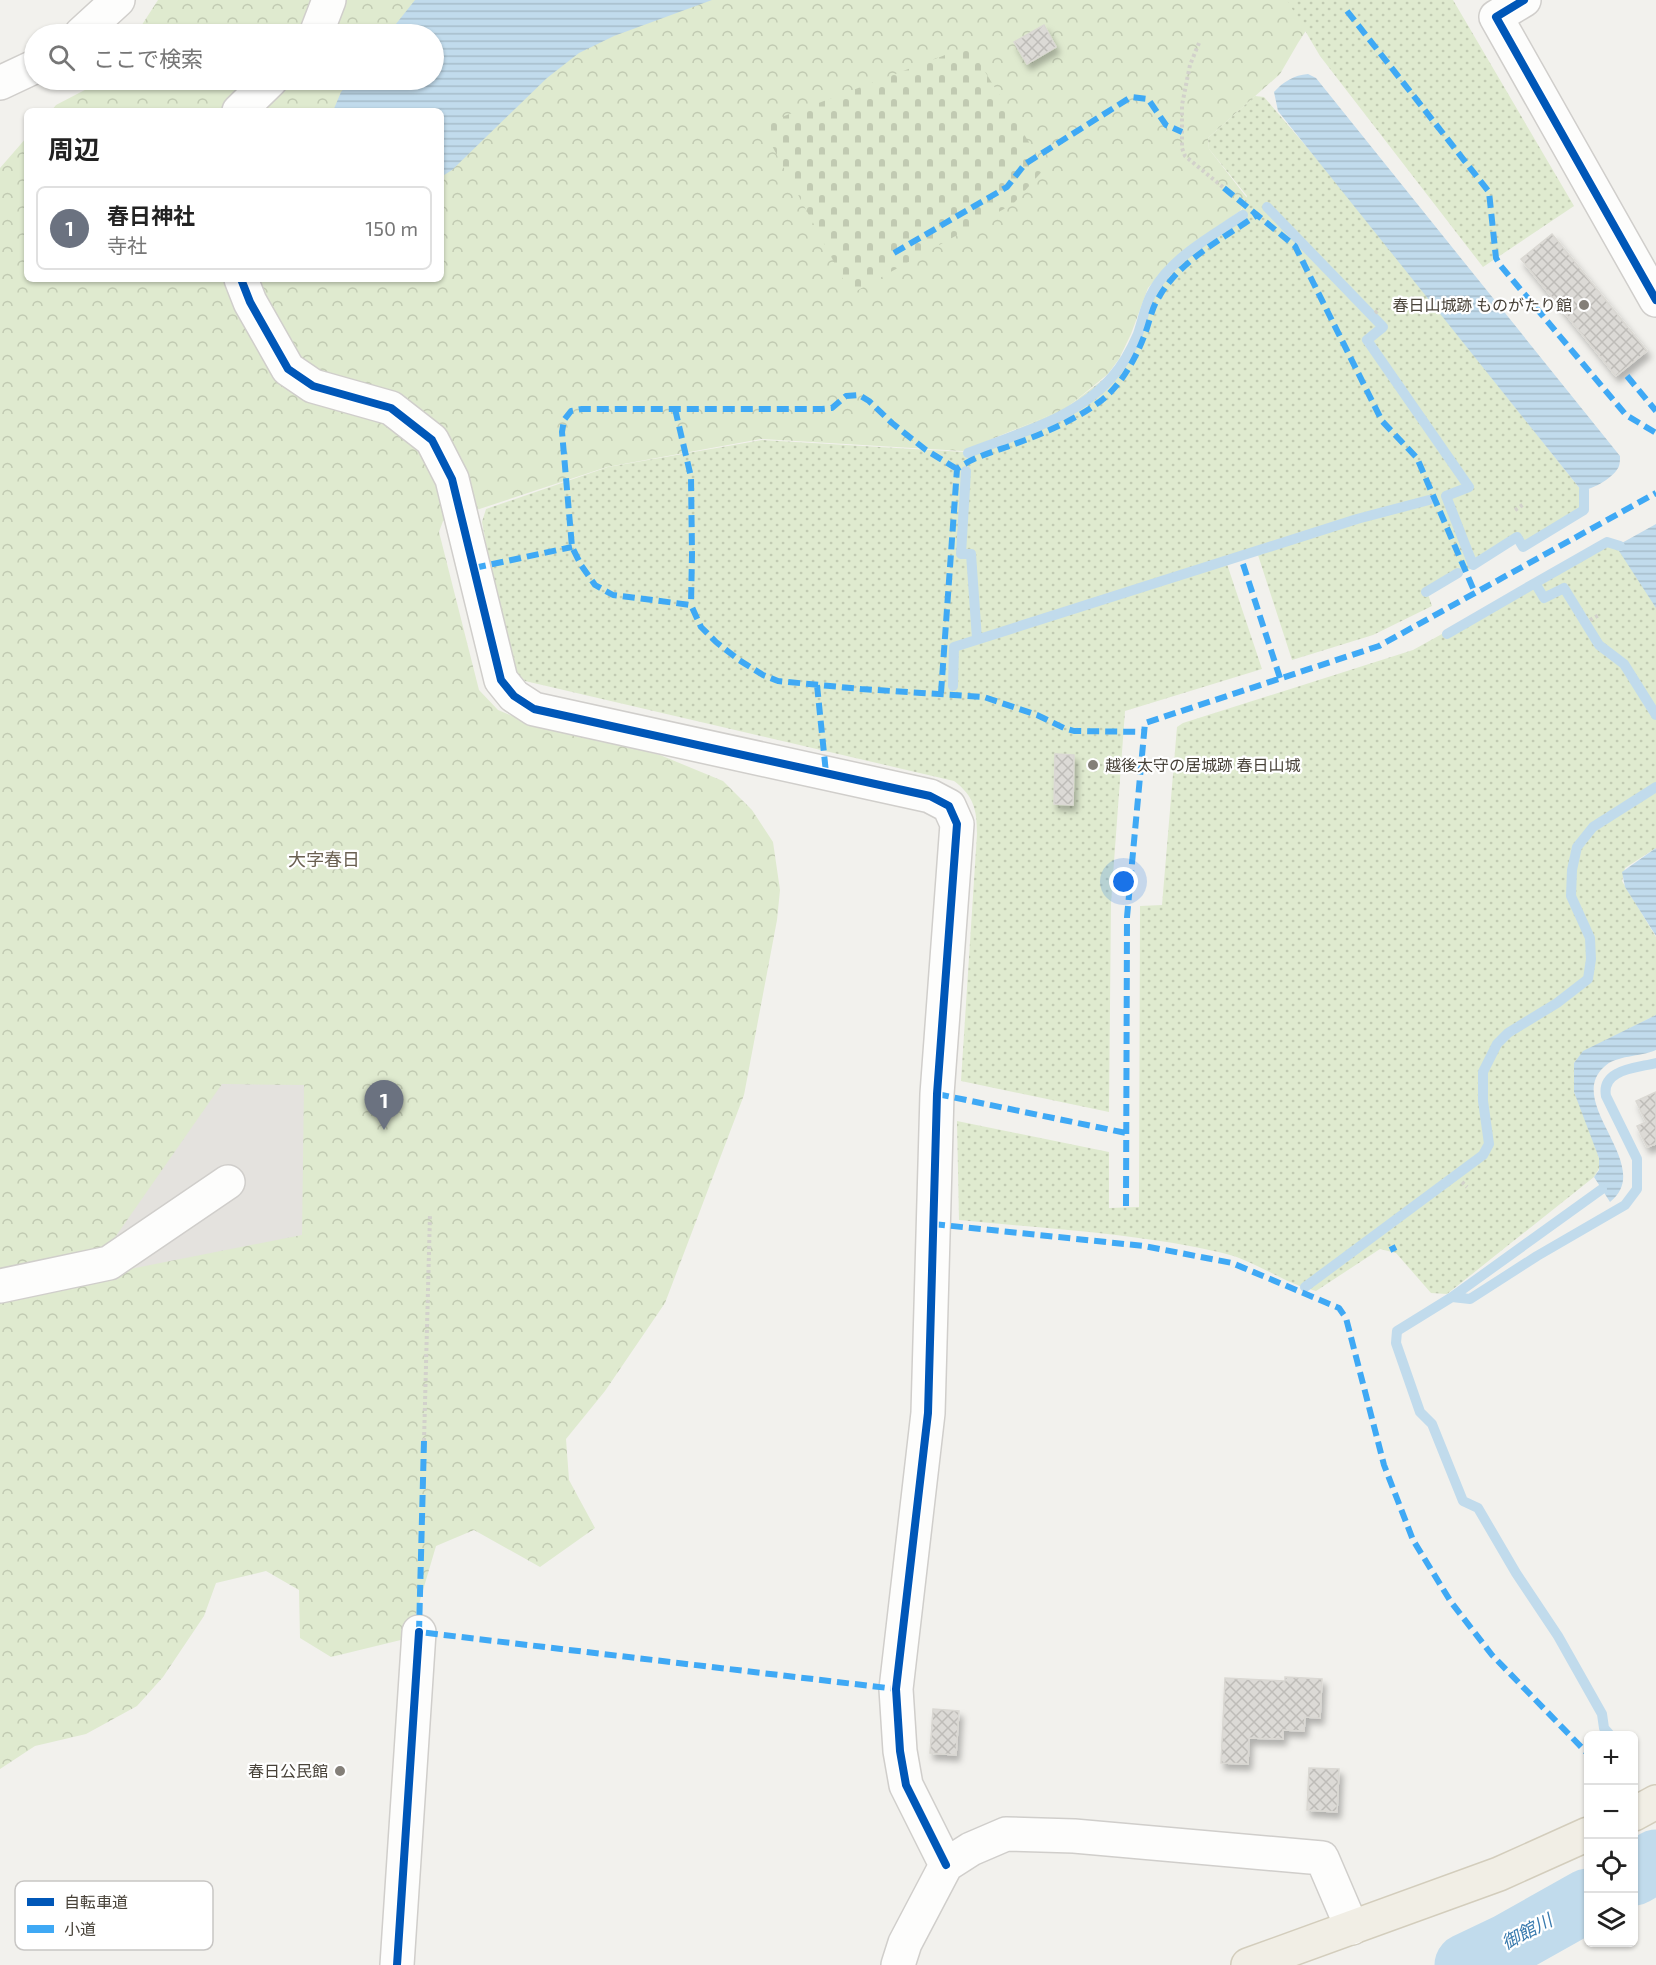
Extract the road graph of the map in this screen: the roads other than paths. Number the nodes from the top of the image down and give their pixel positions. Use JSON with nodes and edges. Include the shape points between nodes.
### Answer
{"nodes":[{"id":1,"x":118,"y":0,"type":"edge"},
{"id":2,"x":329,"y":0,"type":"edge"},
{"id":3,"x":1524,"y":0,"type":"edge"},
{"id":4,"x":92,"y":24,"type":"edge"},
{"id":5,"x":320,"y":24,"type":"edge"},
{"id":6,"x":24,"y":72,"type":"edge"},
{"id":7,"x":0,"y":83,"type":"edge"},
{"id":8,"x":261,"y":90,"type":"edge"},
{"id":9,"x":242,"y":108,"type":"edge"},
{"id":10,"x":242,"y":282,"type":"edge"},
{"id":11,"x":1656,"y":300,"type":"edge"},
{"id":12,"x":228,"y":1182,"type":"dead end"},
{"id":13,"x":0,"y":1286,"type":"edge"},
{"id":14,"x":419,"y":1632,"type":"dead end"},
{"id":15,"x":1656,"y":1802,"type":"edge"},
{"id":16,"x":1638,"y":1812,"type":"edge"},
{"id":17,"x":1584,"y":1836,"type":"edge"},
{"id":18,"x":946,"y":1864,"type":"junction"},
{"id":19,"x":1352,"y":1928,"type":"junction"},
{"id":20,"x":397,"y":1965,"type":"edge"},
{"id":21,"x":898,"y":1965,"type":"edge"},
{"id":22,"x":1248,"y":1965,"type":"edge"}],
"edges":[{"from":1,"to":4,"type":"street"},
{"from":2,"to":5,"type":"street"},
{"from":3,"to":11,"type":"street","via":[[1496,17]]},
{"from":6,"to":7,"type":"street"},
{"from":8,"to":9,"type":"street"},
{"from":10,"to":18,"type":"street","via":[[288,369],[313,386],[391,408],[432,440],[452,479],[501,680],[514,696],[534,709],[930,796],[949,806],[957,824],[937,1095],[928,1413],[896,1689],[906,1785]]},
{"from":12,"to":13,"type":"street","via":[[109,1263]]},
{"from":14,"to":20,"type":"street"},
{"from":15,"to":16,"type":"main road"},
{"from":17,"to":19,"type":"main road","via":[[1499,1874]]},
{"from":18,"to":19,"type":"street","via":[[1006,1834],[1074,1836],[1322,1858]]},
{"from":18,"to":21,"type":"street","via":[[905,1943]]},
{"from":19,"to":22,"type":"main road"}]}
